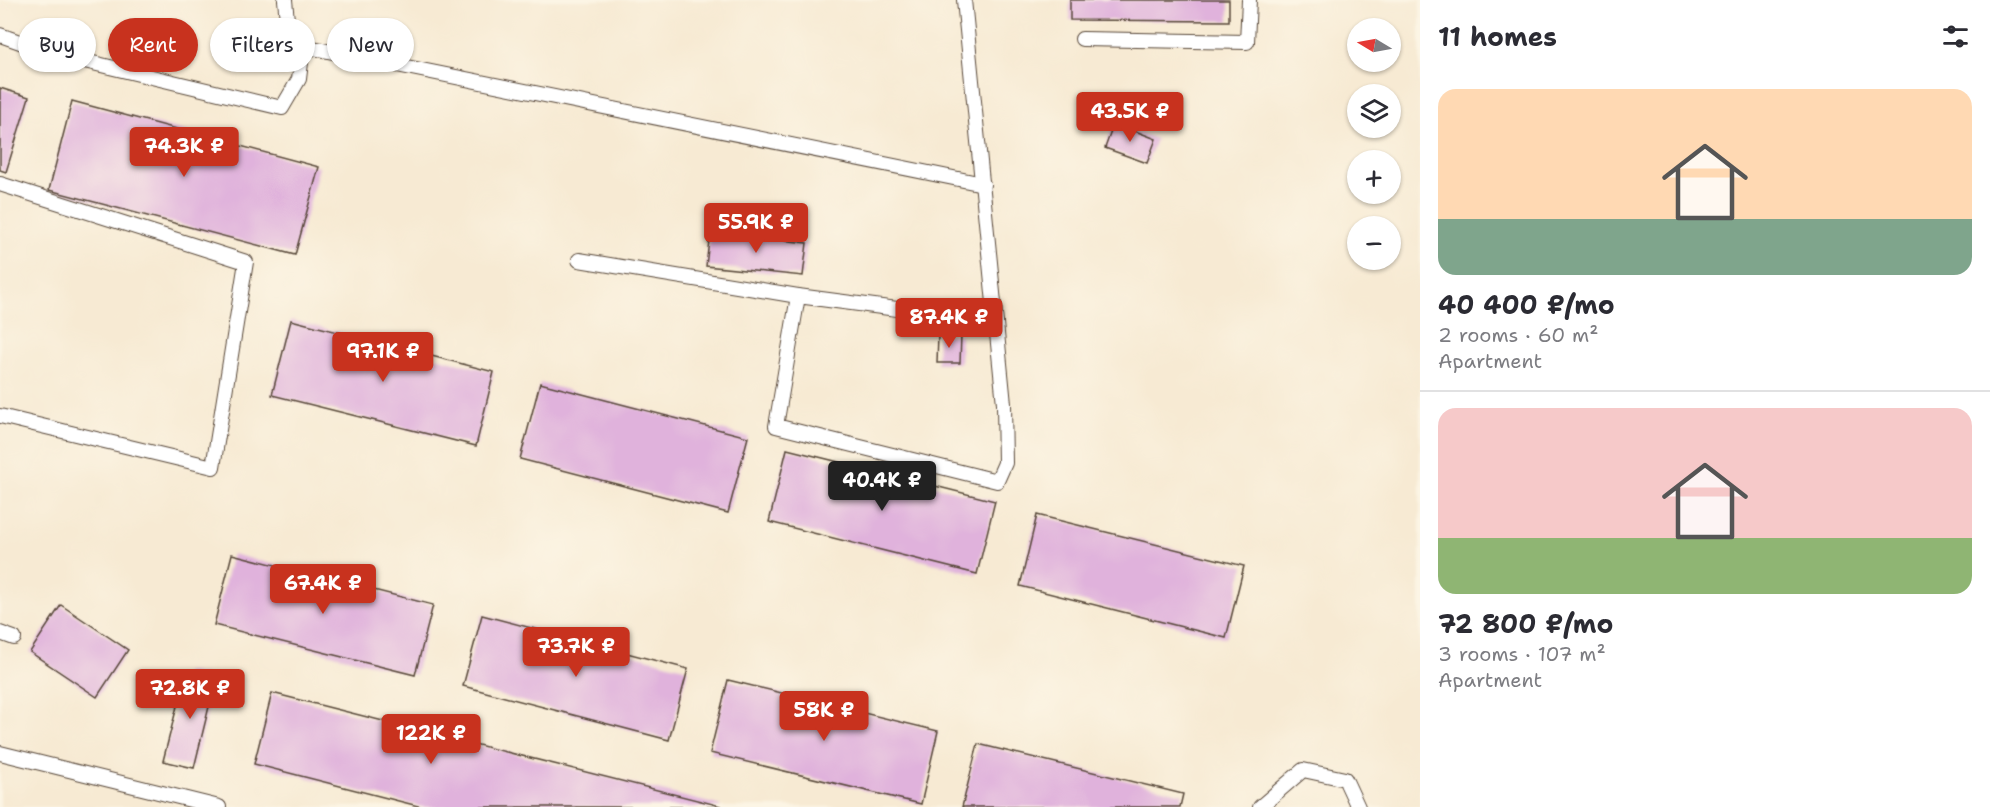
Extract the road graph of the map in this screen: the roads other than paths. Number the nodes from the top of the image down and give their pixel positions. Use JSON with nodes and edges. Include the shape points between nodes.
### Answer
{"nodes":[{"id":1,"x":285,"y":0,"type":"edge"},
{"id":2,"x":964,"y":0,"type":"edge"},
{"id":3,"x":1249,"y":0,"type":"edge"},
{"id":4,"x":287,"y":18,"type":"edge"},
{"id":5,"x":0,"y":35,"type":"edge"},
{"id":6,"x":1082,"y":39,"type":"dead end"},
{"id":7,"x":315,"y":48,"type":"edge"},
{"id":8,"x":300,"y":72,"type":"edge"},
{"id":9,"x":0,"y":184,"type":"edge"},
{"id":10,"x":983,"y":184,"type":"junction"},
{"id":11,"x":579,"y":260,"type":"dead end"},
{"id":12,"x":798,"y":296,"type":"junction"},
{"id":13,"x":996,"y":322,"type":"junction"},
{"id":14,"x":0,"y":416,"type":"edge"},
{"id":15,"x":0,"y":633,"type":"edge"},
{"id":16,"x":14,"y":638,"type":"dead end"},
{"id":17,"x":0,"y":753,"type":"edge"},
{"id":18,"x":219,"y":807,"type":"edge"},
{"id":19,"x":1260,"y":807,"type":"edge"},
{"id":20,"x":1358,"y":807,"type":"edge"}],
"edges":[{"from":1,"to":4,"type":"lane"},
{"from":2,"to":10,"type":"lane"},
{"from":3,"to":6,"type":"lane","via":[[1247,42]]},
{"from":5,"to":8,"type":"lane","via":[[51,53],[282,108]]},
{"from":7,"to":10,"type":"lane"},
{"from":9,"to":14,"type":"lane","via":[[246,262],[213,467]]},
{"from":10,"to":13,"type":"lane"},
{"from":11,"to":12,"type":"lane"},
{"from":12,"to":13,"type":"lane"},
{"from":12,"to":13,"type":"lane","via":[[776,426],[997,481],[1005,463]]},
{"from":15,"to":16,"type":"lane"},
{"from":17,"to":18,"type":"lane"},
{"from":19,"to":20,"type":"lane","via":[[1303,770],[1345,779]]}]}
